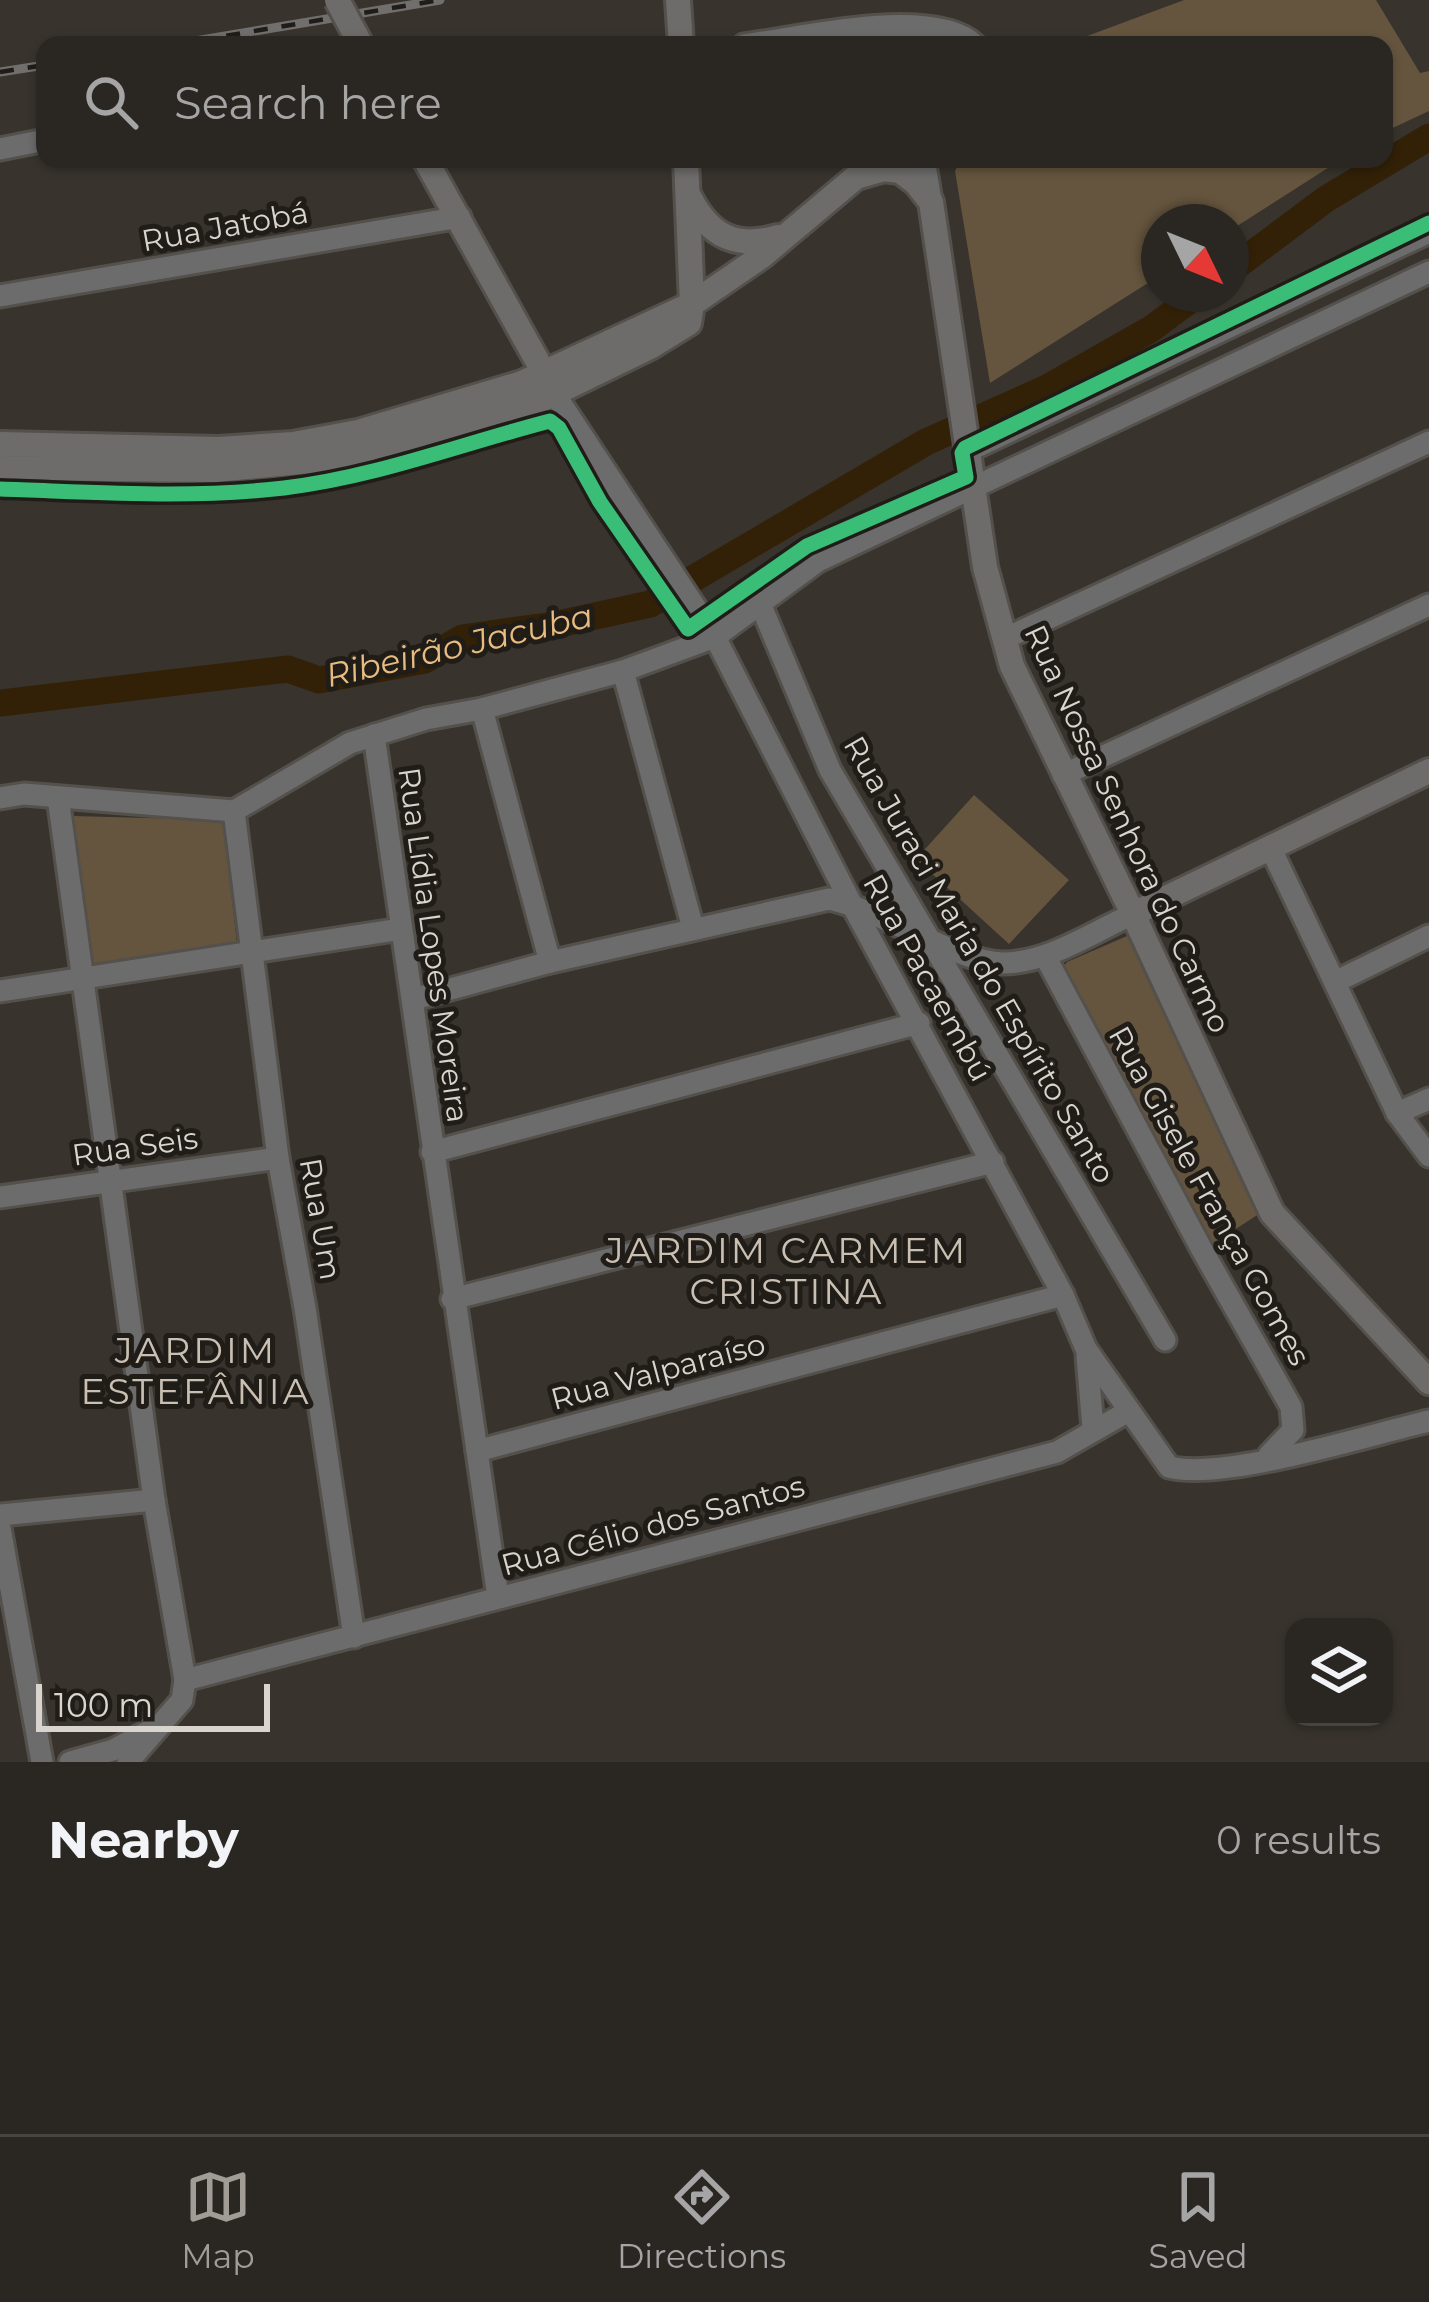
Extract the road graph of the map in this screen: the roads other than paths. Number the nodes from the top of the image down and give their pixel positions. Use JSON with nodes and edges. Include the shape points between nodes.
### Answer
{"nodes":[{"id":1,"x":337,"y":0,"type":"edge"},
{"id":2,"x":678,"y":2,"type":"edge"},
{"id":3,"x":356,"y":36,"type":"edge"},
{"id":4,"x":680,"y":36,"type":"edge"},
{"id":5,"x":811,"y":36,"type":"edge"},
{"id":6,"x":966,"y":36,"type":"edge"},
{"id":7,"x":36,"y":142,"type":"edge"},
{"id":8,"x":0,"y":148,"type":"edge"},
{"id":9,"x":430,"y":168,"type":"edge"},
{"id":10,"x":687,"y":168,"type":"edge"},
{"id":11,"x":885,"y":168,"type":"edge"},
{"id":12,"x":894,"y":168,"type":"edge"},
{"id":13,"x":925,"y":168,"type":"edge"},
{"id":14,"x":688,"y":194,"type":"junction"},
{"id":15,"x":931,"y":202,"type":"junction"},
{"id":16,"x":460,"y":217,"type":"junction"},
{"id":17,"x":1429,"y":232,"type":"edge"},
{"id":18,"x":786,"y":235,"type":"junction"},
{"id":19,"x":1429,"y":272,"type":"edge"},
{"id":20,"x":0,"y":296,"type":"edge"},
{"id":21,"x":692,"y":304,"type":"junction"},
{"id":22,"x":550,"y":384,"type":"junction"},
{"id":23,"x":1429,"y":442,"type":"edge"},
{"id":24,"x":0,"y":445,"type":"edge"},
{"id":25,"x":965,"y":445,"type":"junction"},
{"id":26,"x":0,"y":468,"type":"edge"},
{"id":27,"x":973,"y":489,"type":"junction"},
{"id":28,"x":760,"y":601,"type":"junction"},
{"id":29,"x":1429,"y":605,"type":"edge"},
{"id":30,"x":715,"y":637,"type":"junction"},
{"id":31,"x":1004,"y":640,"type":"junction"},
{"id":32,"x":623,"y":670,"type":"junction"},
{"id":33,"x":482,"y":709,"type":"junction"},
{"id":34,"x":374,"y":735,"type":"junction"},
{"id":35,"x":1429,"y":771,"type":"edge"},
{"id":36,"x":1063,"y":775,"type":"junction"},
{"id":37,"x":58,"y":797,"type":"junction"},
{"id":38,"x":0,"y":798,"type":"edge"},
{"id":39,"x":233,"y":811,"type":"junction"},
{"id":40,"x":1270,"y":848,"type":"junction"},
{"id":41,"x":1118,"y":884,"type":"junction"},
{"id":42,"x":1164,"y":899,"type":"junction"},
{"id":43,"x":850,"y":904,"type":"junction"},
{"id":44,"x":1133,"y":914,"type":"junction"},
{"id":45,"x":693,"y":928,"type":"junction"},
{"id":46,"x":401,"y":929,"type":"junction"},
{"id":47,"x":927,"y":936,"type":"junction"},
{"id":48,"x":1429,"y":936,"type":"edge"},
{"id":49,"x":252,"y":954,"type":"junction"},
{"id":50,"x":1045,"y":956,"type":"junction"},
{"id":51,"x":550,"y":962,"type":"junction"},
{"id":52,"x":86,"y":979,"type":"junction"},
{"id":53,"x":1335,"y":982,"type":"junction"},
{"id":54,"x":0,"y":991,"type":"edge"},
{"id":55,"x":414,"y":999,"type":"junction"},
{"id":56,"x":919,"y":1023,"type":"junction"},
{"id":57,"x":1429,"y":1099,"type":"edge"},
{"id":58,"x":1397,"y":1113,"type":"junction"},
{"id":59,"x":432,"y":1152,"type":"junction"},
{"id":60,"x":1429,"y":1156,"type":"edge"},
{"id":61,"x":278,"y":1158,"type":"junction"},
{"id":62,"x":994,"y":1162,"type":"junction"},
{"id":63,"x":111,"y":1180,"type":"junction"},
{"id":64,"x":0,"y":1197,"type":"edge"},
{"id":65,"x":1064,"y":1295,"type":"junction"},
{"id":66,"x":452,"y":1299,"type":"junction"},
{"id":67,"x":1166,"y":1340,"type":"dead end"},
{"id":68,"x":1086,"y":1349,"type":"junction"},
{"id":69,"x":1429,"y":1382,"type":"edge"},
{"id":70,"x":1127,"y":1412,"type":"junction"},
{"id":71,"x":1429,"y":1420,"type":"edge"},
{"id":72,"x":1093,"y":1429,"type":"junction"},
{"id":73,"x":477,"y":1451,"type":"junction"},
{"id":74,"x":1264,"y":1460,"type":"junction"},
{"id":75,"x":154,"y":1500,"type":"junction"},
{"id":76,"x":0,"y":1516,"type":"edge"},
{"id":77,"x":0,"y":1528,"type":"edge"},
{"id":78,"x":498,"y":1597,"type":"junction"},
{"id":79,"x":354,"y":1637,"type":"junction"},
{"id":80,"x":185,"y":1680,"type":"junction"},
{"id":81,"x":160,"y":1725,"type":"junction"},
{"id":82,"x":102,"y":1757,"type":"edge"},
{"id":83,"x":42,"y":1762,"type":"edge"},
{"id":84,"x":70,"y":1762,"type":"edge"},
{"id":85,"x":128,"y":1762,"type":"edge"}],
"edges":[{"from":1,"to":3,"type":"main road","bridge":true},
{"from":2,"to":4,"type":"main road"},
{"from":5,"to":6,"type":"street","via":[[886,26]]},
{"from":7,"to":8,"type":"street"},
{"from":9,"to":16,"type":"main road"},
{"from":10,"to":14,"type":"main road"},
{"from":11,"to":18,"type":"main road","via":[[856,177]]},
{"from":12,"to":15,"type":"main road"},
{"from":13,"to":15,"type":"street"},
{"from":14,"to":18,"type":"main road","via":[[732,243]]},
{"from":14,"to":21,"type":"main road"},
{"from":15,"to":25,"type":"main road","name":"Rua Nossa Senhora do Carmo"},
{"from":16,"to":20,"type":"street","name":"Rua Jatobá"},
{"from":16,"to":22,"type":"main road"},
{"from":17,"to":25,"type":"street"},
{"from":18,"to":21,"type":"main road"},
{"from":19,"to":27,"type":"street","name":"Rua Lídia Lopes Moreira"},
{"from":21,"to":22,"type":"main road"},
{"from":22,"to":24,"type":"main road","via":[[293,444]]},
{"from":22,"to":26,"type":"main road","via":[[368,451],[294,465]]},
{"from":22,"to":30,"type":"street","name":"Rua Pacaembú"},
{"from":23,"to":31,"type":"street"},
{"from":25,"to":27,"type":"main road","name":"Rua Nossa Senhora do Carmo"},
{"from":27,"to":28,"type":"street","name":"Rua Lídia Lopes Moreira","via":[[818,561]]},
{"from":27,"to":31,"type":"main road","name":"Rua Nossa Senhora do Carmo"},
{"from":28,"to":30,"type":"street","name":"Rua Lídia Lopes Moreira"},
{"from":28,"to":47,"type":"street","name":"Rua Juraci Maria do Espírito Santo","via":[[830,770]]},
{"from":29,"to":36,"type":"street"},
{"from":30,"to":32,"type":"street","name":"Rua Lídia Lopes Moreira"},
{"from":30,"to":43,"type":"street","name":"Rua Pacaembú"},
{"from":31,"to":36,"type":"main road","name":"Rua Nossa Senhora do Carmo"},
{"from":32,"to":33,"type":"street","name":"Rua Lídia Lopes Moreira"},
{"from":32,"to":45,"type":"street"},
{"from":33,"to":34,"type":"street","name":"Rua Lídia Lopes Moreira"},
{"from":33,"to":51,"type":"street"},
{"from":34,"to":39,"type":"street"},
{"from":34,"to":46,"type":"street","name":"Rua Lídia Lopes Moreira"},
{"from":35,"to":40,"type":"main road"},
{"from":36,"to":41,"type":"main road","name":"Rua Nossa Senhora do Carmo"},
{"from":37,"to":38,"type":"street"},
{"from":37,"to":39,"type":"street"},
{"from":37,"to":52,"type":"street"},
{"from":39,"to":49,"type":"street","name":"Rua Um"},
{"from":40,"to":42,"type":"main road"},
{"from":40,"to":53,"type":"street"},
{"from":41,"to":42,"type":"main road"},
{"from":41,"to":44,"type":"main road","name":"Rua Nossa Senhora do Carmo"},
{"from":42,"to":44,"type":"main road"},
{"from":43,"to":45,"type":"street","via":[[829,899]]},
{"from":43,"to":47,"type":"street"},
{"from":43,"to":56,"type":"street","name":"Rua Pacaembú"},
{"from":44,"to":50,"type":"street"},
{"from":44,"to":69,"type":"main road","name":"Rua Nossa Senhora do Carmo","via":[[1272,1213]]},
{"from":45,"to":51,"type":"street"},
{"from":46,"to":49,"type":"street"},
{"from":46,"to":55,"type":"street","name":"Rua Lídia Lopes Moreira"},
{"from":47,"to":50,"type":"street","via":[[1002,963]]},
{"from":47,"to":67,"type":"street","name":"Rua Juraci Maria do Espírito Santo"},
{"from":48,"to":53,"type":"street"},
{"from":49,"to":52,"type":"street"},
{"from":49,"to":61,"type":"street","name":"Rua Um"},
{"from":50,"to":74,"type":"street","name":"Rua Gisele França Gomes","via":[[1291,1407],[1287,1440]]},
{"from":51,"to":55,"type":"street"},
{"from":52,"to":54,"type":"street"},
{"from":52,"to":63,"type":"street"},
{"from":53,"to":58,"type":"street"},
{"from":55,"to":59,"type":"street","name":"Rua Lídia Lopes Moreira"},
{"from":56,"to":59,"type":"street"},
{"from":56,"to":62,"type":"street","name":"Rua Pacaembú"},
{"from":57,"to":58,"type":"street"},
{"from":58,"to":60,"type":"street"},
{"from":59,"to":66,"type":"street","name":"Rua Lídia Lopes Moreira"},
{"from":61,"to":63,"type":"street","name":"Rua Seis"},
{"from":61,"to":79,"type":"street","name":"Rua Um"},
{"from":62,"to":65,"type":"street","name":"Rua Pacaembú"},
{"from":62,"to":66,"type":"street"},
{"from":63,"to":64,"type":"street","name":"Rua Seis"},
{"from":63,"to":75,"type":"street"},
{"from":65,"to":68,"type":"street","name":"Rua Pacaembú"},
{"from":65,"to":73,"type":"street","name":"Rua Valparaíso"},
{"from":66,"to":73,"type":"street","name":"Rua Lídia Lopes Moreira"},
{"from":68,"to":70,"type":"street","name":"Rua Pacaembú"},
{"from":68,"to":72,"type":"street","name":"Rua Pacaembú"},
{"from":70,"to":72,"type":"street","name":"Rua Célio dos Santos"},
{"from":70,"to":74,"type":"street","name":"Rua Pacaembú","via":[[1168,1467]]},
{"from":71,"to":74,"type":"street"},
{"from":72,"to":78,"type":"street","name":"Rua Célio dos Santos","via":[[1058,1452]]},
{"from":73,"to":78,"type":"street","name":"Rua Lídia Lopes Moreira"},
{"from":75,"to":76,"type":"street"},
{"from":75,"to":80,"type":"street"},
{"from":77,"to":83,"type":"street"},
{"from":78,"to":79,"type":"street","name":"Rua Célio dos Santos"},
{"from":79,"to":80,"type":"street","name":"Rua Célio dos Santos"},
{"from":80,"to":81,"type":"street","via":[[182,1700]]},
{"from":81,"to":82,"type":"street"},
{"from":81,"to":85,"type":"street"},
{"from":82,"to":84,"type":"street"}]}
